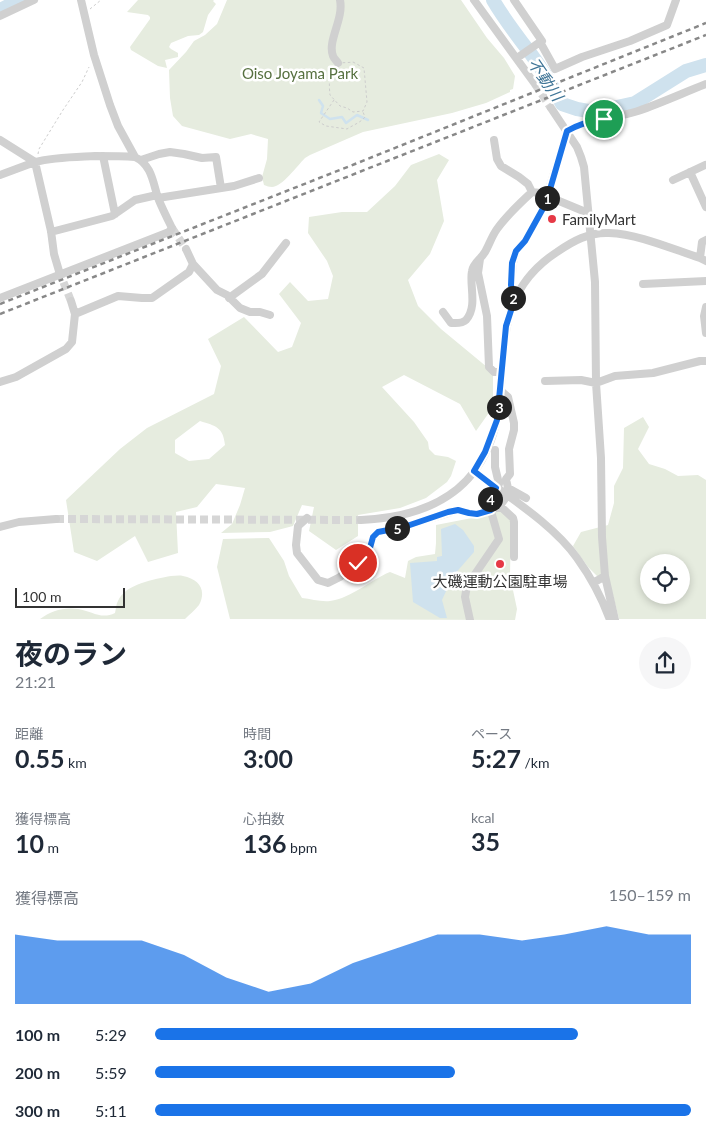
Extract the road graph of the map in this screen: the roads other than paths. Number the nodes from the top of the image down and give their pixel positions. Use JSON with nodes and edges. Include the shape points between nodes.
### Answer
{"nodes":[{"id":1,"x":34,"y":0,"type":"edge"},
{"id":2,"x":81,"y":0,"type":"edge"},
{"id":3,"x":340,"y":0,"type":"edge"},
{"id":4,"x":474,"y":0,"type":"edge"},
{"id":5,"x":514,"y":0,"type":"edge"},
{"id":6,"x":676,"y":0,"type":"edge"},
{"id":7,"x":0,"y":16,"type":"edge"},
{"id":8,"x":540,"y":42,"type":"junction"},
{"id":9,"x":518,"y":57,"type":"junction"},
{"id":10,"x":338,"y":63,"type":"road end"},
{"id":11,"x":535,"y":84,"type":"tunnel mouth"},
{"id":12,"x":706,"y":84,"type":"edge"},
{"id":13,"x":551,"y":108,"type":"tunnel mouth"},
{"id":14,"x":567,"y":131,"type":"junction"},
{"id":15,"x":0,"y":140,"type":"edge"},
{"id":16,"x":494,"y":140,"type":"dead end"},
{"id":17,"x":102,"y":156,"type":"junction"},
{"id":18,"x":138,"y":159,"type":"junction"},
{"id":19,"x":35,"y":162,"type":"junction"},
{"id":20,"x":705,"y":165,"type":"edge"},
{"id":21,"x":690,"y":172,"type":"junction"},
{"id":22,"x":0,"y":175,"type":"edge"},
{"id":23,"x":259,"y":178,"type":"dead end"},
{"id":24,"x":672,"y":180,"type":"dead end"},
{"id":25,"x":220,"y":188,"type":"junction"},
{"id":26,"x":532,"y":192,"type":"junction"},
{"id":27,"x":158,"y":196,"type":"junction"},
{"id":28,"x":547,"y":196,"type":"junction"},
{"id":29,"x":706,"y":208,"type":"edge"},
{"id":30,"x":588,"y":213,"type":"junction"},
{"id":31,"x":115,"y":214,"type":"junction"},
{"id":32,"x":51,"y":232,"type":"junction"},
{"id":33,"x":591,"y":234,"type":"junction"},
{"id":34,"x":706,"y":240,"type":"edge"},
{"id":35,"x":286,"y":243,"type":"dead end"},
{"id":36,"x":186,"y":249,"type":"tunnel mouth"},
{"id":37,"x":480,"y":259,"type":"junction"},
{"id":38,"x":703,"y":259,"type":"edge"},
{"id":39,"x":193,"y":264,"type":"junction"},
{"id":40,"x":58,"y":274,"type":"junction"},
{"id":41,"x":706,"y":281,"type":"edge"},
{"id":42,"x":643,"y":284,"type":"dead end"},
{"id":43,"x":0,"y":298,"type":"edge"},
{"id":44,"x":230,"y":298,"type":"junction"},
{"id":45,"x":71,"y":301,"type":"tunnel mouth"},
{"id":46,"x":514,"y":301,"type":"junction"},
{"id":47,"x":706,"y":307,"type":"edge"},
{"id":48,"x":443,"y":312,"type":"dead end"},
{"id":49,"x":75,"y":314,"type":"junction"},
{"id":50,"x":270,"y":315,"type":"dead end"},
{"id":51,"x":706,"y":333,"type":"edge"},
{"id":52,"x":706,"y":361,"type":"edge"},
{"id":53,"x":502,"y":372,"type":"junction"},
{"id":54,"x":545,"y":381,"type":"dead end"},
{"id":55,"x":0,"y":382,"type":"edge"},
{"id":56,"x":596,"y":384,"type":"junction"},
{"id":57,"x":500,"y":390,"type":"junction"},
{"id":58,"x":495,"y":450,"type":"dead end"},
{"id":59,"x":474,"y":471,"type":"junction"},
{"id":60,"x":496,"y":488,"type":"junction"},
{"id":61,"x":507,"y":496,"type":"junction"},
{"id":62,"x":526,"y":498,"type":"dead end"},
{"id":63,"x":500,"y":506,"type":"junction"},
{"id":64,"x":491,"y":510,"type":"junction"},
{"id":65,"x":307,"y":518,"type":"dead end"},
{"id":66,"x":56,"y":519,"type":"tunnel mouth"},
{"id":67,"x":361,"y":520,"type":"tunnel mouth"},
{"id":68,"x":0,"y":526,"type":"edge"},
{"id":69,"x":514,"y":557,"type":"dead end"},
{"id":70,"x":605,"y":576,"type":"junction"},
{"id":71,"x":593,"y":583,"type":"junction"},
{"id":72,"x":470,"y":620,"type":"edge"},
{"id":73,"x":610,"y":620,"type":"edge"},
{"id":74,"x":615,"y":620,"type":"edge"}],
"edges":[{"from":1,"to":7,"type":"street"},
{"from":2,"to":18,"type":"street","via":[[94,55],[118,126]]},
{"from":3,"to":10,"type":"street","via":[[342,7],[332,42],[333,56]]},
{"from":4,"to":9,"type":"street"},
{"from":5,"to":8,"type":"street","via":[[542,40]]},
{"from":6,"to":8,"type":"street","via":[[668,25],[555,69]]},
{"from":8,"to":9,"type":"street"},
{"from":9,"to":11,"type":"street"},
{"from":12,"to":14,"type":"street","via":[[638,111],[591,121]]},
{"from":13,"to":14,"type":"street"},
{"from":14,"to":28,"type":"street"},
{"from":14,"to":30,"type":"street","via":[[584,167]]},
{"from":15,"to":19,"type":"street"},
{"from":16,"to":26,"type":"street","via":[[501,166],[528,184]]},
{"from":17,"to":18,"type":"street"},
{"from":17,"to":19,"type":"street"},
{"from":17,"to":31,"type":"street"},
{"from":18,"to":25,"type":"street","via":[[170,152],[202,158],[216,157]]},
{"from":18,"to":27,"type":"street","via":[[150,171]]},
{"from":19,"to":22,"type":"street"},
{"from":19,"to":32,"type":"street"},
{"from":20,"to":21,"type":"street"},
{"from":21,"to":24,"type":"street"},
{"from":21,"to":29,"type":"street"},
{"from":23,"to":25,"type":"street"},
{"from":25,"to":27,"type":"street"},
{"from":26,"to":28,"type":"street"},
{"from":26,"to":37,"type":"street","via":[[496,230]]},
{"from":27,"to":31,"type":"street","via":[[135,200]]},
{"from":27,"to":40,"type":"street","via":[[172,228],[169,232]]},
{"from":28,"to":30,"type":"street"},
{"from":28,"to":46,"type":"street","via":[[512,263]]},
{"from":30,"to":33,"type":"street"},
{"from":31,"to":32,"type":"street"},
{"from":32,"to":40,"type":"street"},
{"from":33,"to":38,"type":"street","via":[[629,235]]},
{"from":33,"to":46,"type":"street","via":[[565,246],[544,261],[529,276]]},
{"from":33,"to":56,"type":"street"},
{"from":34,"to":38,"type":"street","via":[[702,242]]},
{"from":35,"to":44,"type":"street","via":[[262,274]]},
{"from":36,"to":39,"type":"street"},
{"from":37,"to":48,"type":"street","via":[[472,270],[470,313],[460,323],[451,323]]},
{"from":37,"to":53,"type":"street","via":[[478,273],[487,316],[489,367],[494,372]]},
{"from":39,"to":44,"type":"street","via":[[217,290]]},
{"from":39,"to":49,"type":"street","via":[[189,272],[152,298],[118,296]]},
{"from":40,"to":43,"type":"street"},
{"from":41,"to":42,"type":"street"},
{"from":44,"to":50,"type":"street","via":[[240,308]]},
{"from":45,"to":49,"type":"street"},
{"from":46,"to":53,"type":"street","via":[[506,326]]},
{"from":47,"to":51,"type":"street"},
{"from":49,"to":55,"type":"street","via":[[72,342],[66,348],[16,377]]},
{"from":52,"to":56,"type":"street","via":[[653,373],[615,376]]},
{"from":53,"to":57,"type":"street"},
{"from":54,"to":56,"type":"street","via":[[581,380]]},
{"from":56,"to":70,"type":"street"},
{"from":57,"to":59,"type":"street","via":[[494,431]]},
{"from":57,"to":62,"type":"street","via":[[508,397],[514,423],[509,448],[510,474],[506,479],[508,488]]},
{"from":58,"to":60,"type":"street"},
{"from":59,"to":60,"type":"street"},
{"from":59,"to":67,"type":"street","via":[[457,490],[431,506],[399,516]]},
{"from":60,"to":61,"type":"street"},
{"from":60,"to":64,"type":"street","via":[[488,501]]},
{"from":61,"to":63,"type":"street"},
{"from":61,"to":71,"type":"street","via":[[558,536],[577,557]]},
{"from":63,"to":64,"type":"street"},
{"from":63,"to":69,"type":"street","via":[[514,522]]},
{"from":64,"to":65,"type":"street","via":[[477,514],[458,510],[378,532],[373,537],[368,555],[340,577],[328,582],[318,580],[297,553],[298,526]]},
{"from":64,"to":72,"type":"street","via":[[499,539],[467,586]]},
{"from":66,"to":68,"type":"street"},
{"from":70,"to":71,"type":"street"},
{"from":70,"to":74,"type":"street"},
{"from":71,"to":73,"type":"street"}]}
